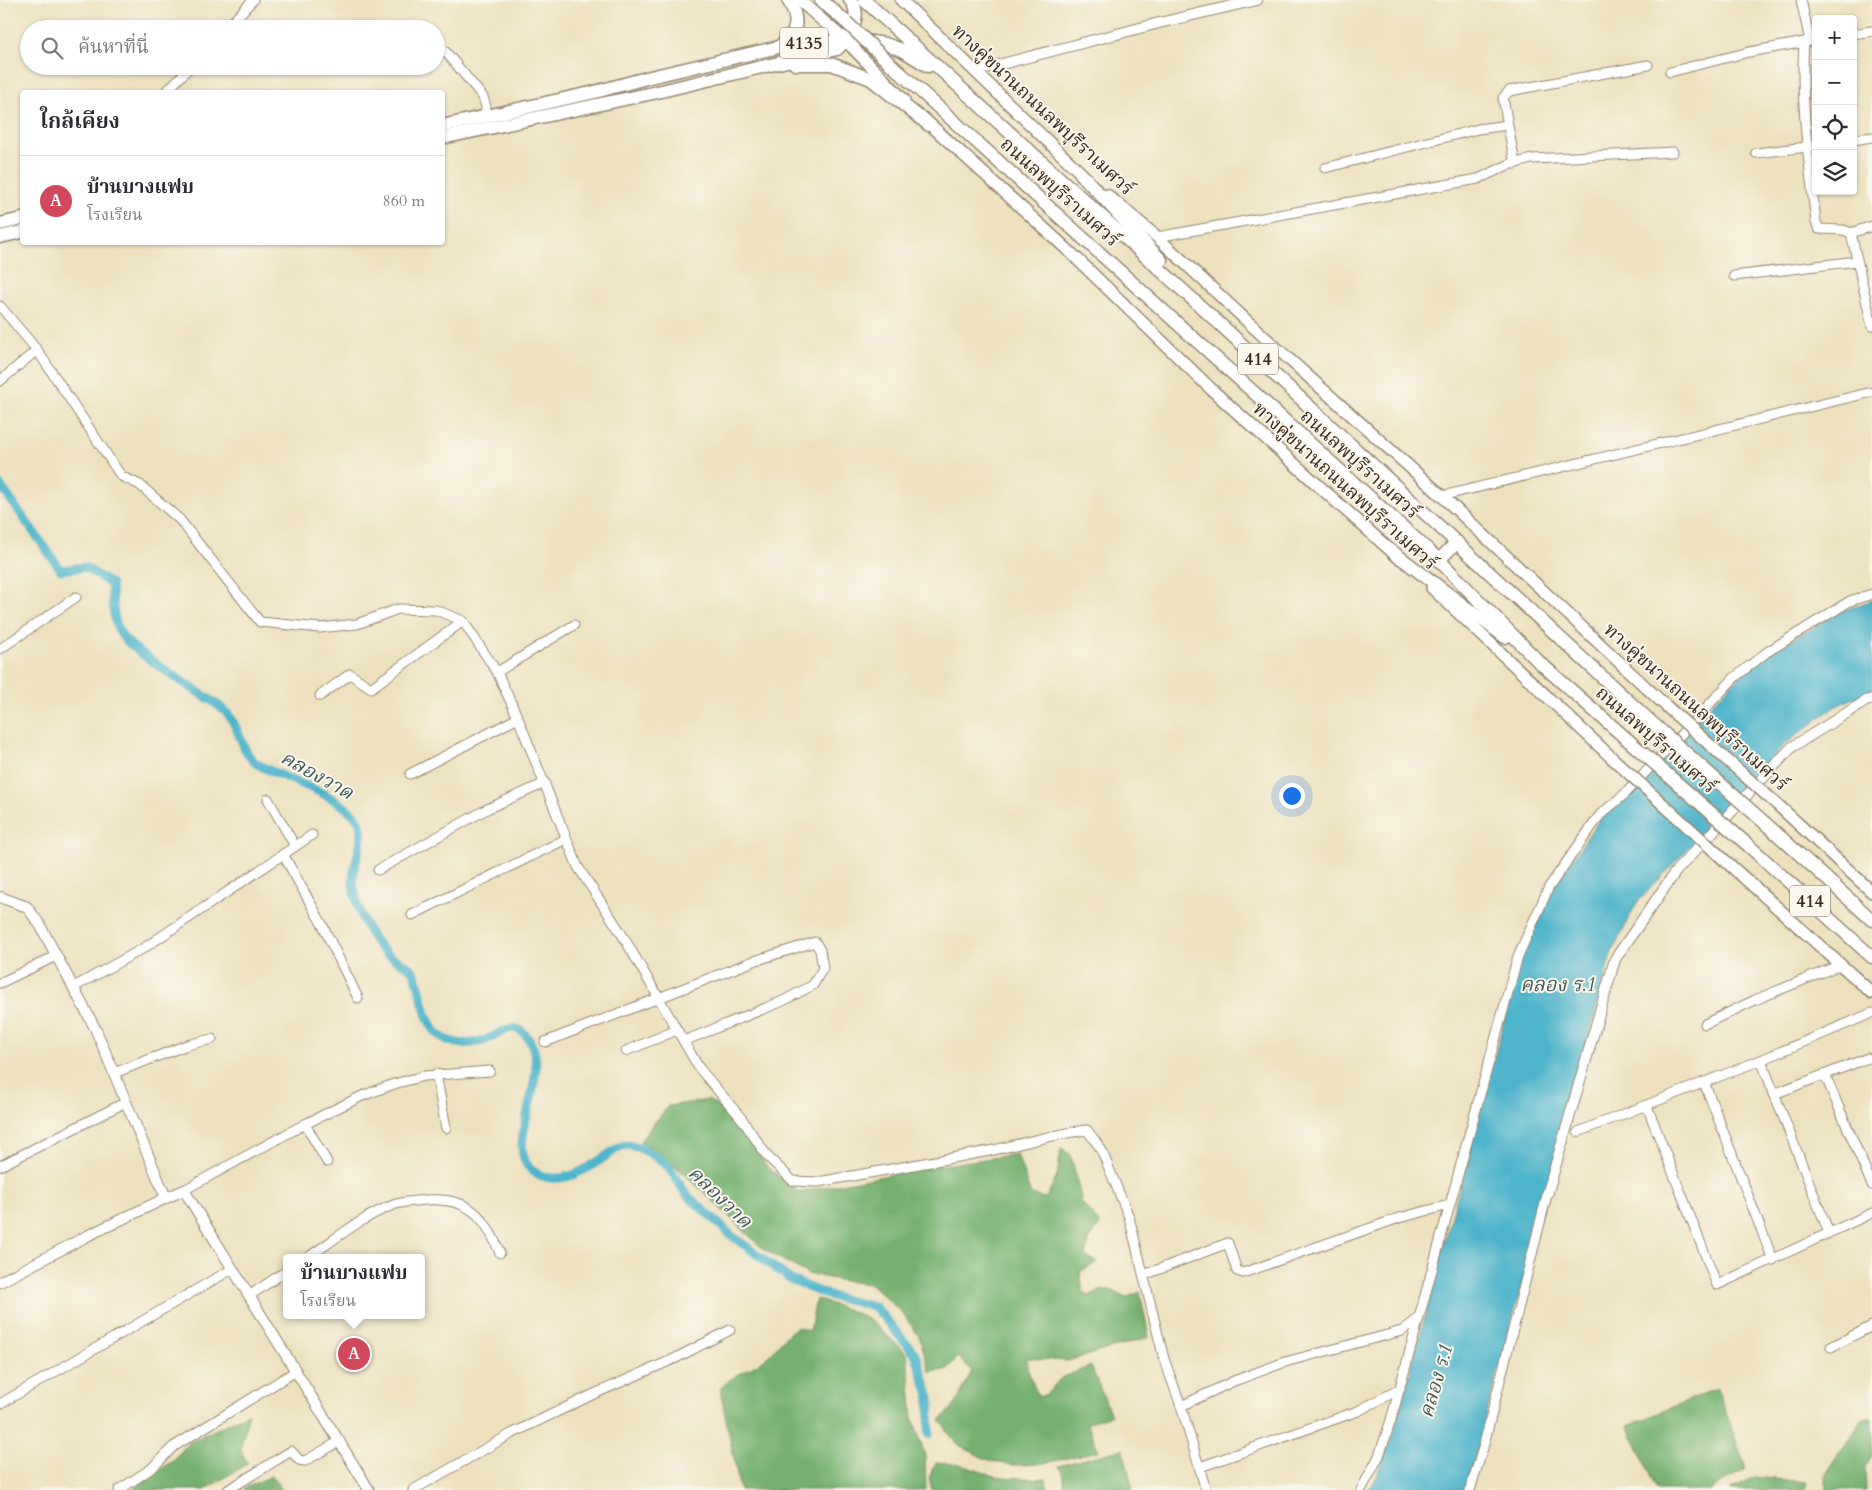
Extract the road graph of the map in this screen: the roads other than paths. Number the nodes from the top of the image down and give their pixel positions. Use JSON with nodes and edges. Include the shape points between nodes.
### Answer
{"nodes":[{"id":1,"x":253,"y":0,"type":"edge"},
{"id":2,"x":788,"y":0,"type":"edge"},
{"id":3,"x":799,"y":0,"type":"edge"},
{"id":4,"x":821,"y":0,"type":"edge"},
{"id":5,"x":850,"y":0,"type":"edge"},
{"id":6,"x":864,"y":0,"type":"edge"},
{"id":7,"x":1257,"y":0,"type":"edge"},
{"id":8,"x":1801,"y":0,"type":"edge"},
{"id":9,"x":905,"y":1,"type":"edge"},
{"id":10,"x":234,"y":20,"type":"edge"},
{"id":11,"x":1872,"y":31,"type":"edge"},
{"id":12,"x":1857,"y":33,"type":"edge"},
{"id":13,"x":846,"y":41,"type":"junction"},
{"id":14,"x":1810,"y":41,"type":"edge"},
{"id":15,"x":774,"y":49,"type":"junction"},
{"id":16,"x":446,"y":51,"type":"dead end"},
{"id":17,"x":779,"y":63,"type":"junction"},
{"id":18,"x":1648,"y":65,"type":"dead end"},
{"id":19,"x":975,"y":71,"type":"junction"},
{"id":20,"x":1670,"y":72,"type":"dead end"},
{"id":21,"x":182,"y":75,"type":"edge"},
{"id":22,"x":952,"y":80,"type":"junction"},
{"id":23,"x":168,"y":90,"type":"edge"},
{"id":24,"x":485,"y":116,"type":"junction"},
{"id":25,"x":1508,"y":124,"type":"junction"},
{"id":26,"x":445,"y":125,"type":"edge"},
{"id":27,"x":929,"y":125,"type":"junction"},
{"id":28,"x":445,"y":137,"type":"edge"},
{"id":29,"x":1872,"y":137,"type":"edge"},
{"id":30,"x":1857,"y":139,"type":"edge"},
{"id":31,"x":1811,"y":146,"type":"edge"},
{"id":32,"x":1674,"y":152,"type":"dead end"},
{"id":33,"x":1756,"y":153,"type":"dead end"},
{"id":34,"x":1515,"y":164,"type":"junction"},
{"id":35,"x":1325,"y":168,"type":"dead end"},
{"id":36,"x":1081,"y":174,"type":"junction"},
{"id":37,"x":20,"y":219,"type":"edge"},
{"id":38,"x":0,"y":224,"type":"edge"},
{"id":39,"x":1872,"y":226,"type":"edge"},
{"id":40,"x":20,"y":232,"type":"edge"},
{"id":41,"x":1851,"y":233,"type":"junction"},
{"id":42,"x":0,"y":237,"type":"edge"},
{"id":43,"x":1157,"y":237,"type":"junction"},
{"id":44,"x":1857,"y":261,"type":"junction"},
{"id":45,"x":1734,"y":276,"type":"dead end"},
{"id":46,"x":0,"y":306,"type":"edge"},
{"id":47,"x":1222,"y":326,"type":"junction"},
{"id":48,"x":1872,"y":326,"type":"edge"},
{"id":49,"x":37,"y":350,"type":"junction"},
{"id":50,"x":0,"y":381,"type":"edge"},
{"id":51,"x":1872,"y":392,"type":"edge"},
{"id":52,"x":1442,"y":496,"type":"junction"},
{"id":53,"x":1457,"y":542,"type":"junction"},
{"id":54,"x":1393,"y":552,"type":"junction"},
{"id":55,"x":1439,"y":560,"type":"junction"},
{"id":56,"x":1872,"y":594,"type":"edge"},
{"id":57,"x":76,"y":596,"type":"dead end"},
{"id":58,"x":463,"y":621,"type":"junction"},
{"id":59,"x":574,"y":626,"type":"dead end"},
{"id":60,"x":0,"y":649,"type":"edge"},
{"id":61,"x":1539,"y":662,"type":"junction"},
{"id":62,"x":497,"y":672,"type":"junction"},
{"id":63,"x":320,"y":696,"type":"dead end"},
{"id":64,"x":1872,"y":699,"type":"edge"},
{"id":65,"x":518,"y":718,"type":"junction"},
{"id":66,"x":410,"y":774,"type":"dead end"},
{"id":67,"x":545,"y":783,"type":"junction"},
{"id":68,"x":268,"y":799,"type":"dead end"},
{"id":69,"x":312,"y":835,"type":"dead end"},
{"id":70,"x":566,"y":839,"type":"junction"},
{"id":71,"x":295,"y":846,"type":"junction"},
{"id":72,"x":283,"y":854,"type":"junction"},
{"id":73,"x":378,"y":870,"type":"dead end"},
{"id":74,"x":1872,"y":892,"type":"edge"},
{"id":75,"x":0,"y":897,"type":"edge"},
{"id":76,"x":412,"y":914,"type":"dead end"},
{"id":77,"x":1872,"y":920,"type":"edge"},
{"id":78,"x":56,"y":956,"type":"junction"},
{"id":79,"x":1872,"y":957,"type":"edge"},
{"id":80,"x":1840,"y":965,"type":"junction"},
{"id":81,"x":0,"y":984,"type":"edge"},
{"id":82,"x":74,"y":987,"type":"junction"},
{"id":83,"x":1872,"y":993,"type":"edge"},
{"id":84,"x":358,"y":998,"type":"dead end"},
{"id":85,"x":659,"y":999,"type":"junction"},
{"id":86,"x":1872,"y":1013,"type":"edge"},
{"id":87,"x":1705,"y":1024,"type":"dead end"},
{"id":88,"x":677,"y":1030,"type":"junction"},
{"id":89,"x":212,"y":1039,"type":"dead end"},
{"id":90,"x":684,"y":1041,"type":"junction"},
{"id":91,"x":546,"y":1042,"type":"dead end"},
{"id":92,"x":626,"y":1051,"type":"dead end"},
{"id":93,"x":1868,"y":1058,"type":"dead end"},
{"id":94,"x":1761,"y":1060,"type":"junction"},
{"id":95,"x":490,"y":1071,"type":"dead end"},
{"id":96,"x":114,"y":1074,"type":"junction"},
{"id":97,"x":436,"y":1074,"type":"junction"},
{"id":98,"x":1825,"y":1075,"type":"junction"},
{"id":99,"x":1704,"y":1082,"type":"junction"},
{"id":100,"x":1774,"y":1094,"type":"junction"},
{"id":101,"x":126,"y":1102,"type":"junction"},
{"id":102,"x":1647,"y":1106,"type":"junction"},
{"id":103,"x":305,"y":1124,"type":"junction"},
{"id":104,"x":446,"y":1128,"type":"dead end"},
{"id":105,"x":1578,"y":1132,"type":"dead end"},
{"id":106,"x":327,"y":1162,"type":"dead end"},
{"id":107,"x":0,"y":1166,"type":"edge"},
{"id":108,"x":1872,"y":1185,"type":"edge"},
{"id":109,"x":184,"y":1190,"type":"junction"},
{"id":110,"x":1547,"y":1195,"type":"joint"},
{"id":111,"x":166,"y":1198,"type":"junction"},
{"id":112,"x":1449,"y":1205,"type":"junction"},
{"id":113,"x":1872,"y":1212,"type":"edge"},
{"id":114,"x":1829,"y":1233,"type":"junction"},
{"id":115,"x":500,"y":1253,"type":"dead end"},
{"id":116,"x":313,"y":1254,"type":"edge"},
{"id":117,"x":1774,"y":1260,"type":"junction"},
{"id":118,"x":232,"y":1269,"type":"junction"},
{"id":119,"x":283,"y":1273,"type":"edge"},
{"id":120,"x":1144,"y":1275,"type":"junction"},
{"id":121,"x":0,"y":1282,"type":"edge"},
{"id":122,"x":249,"y":1296,"type":"junction"},
{"id":123,"x":1419,"y":1318,"type":"junction"},
{"id":124,"x":1872,"y":1326,"type":"edge"},
{"id":125,"x":730,"y":1330,"type":"dead end"},
{"id":126,"x":1831,"y":1347,"type":"dead end"},
{"id":127,"x":296,"y":1371,"type":"junction"},
{"id":128,"x":1400,"y":1389,"type":"junction"},
{"id":129,"x":0,"y":1404,"type":"edge"},
{"id":130,"x":1180,"y":1406,"type":"junction"},
{"id":131,"x":340,"y":1441,"type":"junction"},
{"id":132,"x":1200,"y":1467,"type":"junction"},
{"id":133,"x":119,"y":1490,"type":"edge"},
{"id":134,"x":228,"y":1490,"type":"edge"},
{"id":135,"x":369,"y":1490,"type":"edge"},
{"id":136,"x":413,"y":1490,"type":"edge"},
{"id":137,"x":1206,"y":1490,"type":"edge"},
{"id":138,"x":1361,"y":1490,"type":"edge"},
{"id":139,"x":1470,"y":1490,"type":"edge"}],
"edges":[{"from":1,"to":10,"type":"street"},
{"from":2,"to":15,"type":"main road","via":[[794,9],[795,30],[790,39]]},
{"from":3,"to":13,"type":"main road","name":"ทางคู่ขนานถนนลพบุรีราเมศวร์","number":"414"},
{"from":4,"to":55,"type":"main road","name":"ถนนลพบุรีราเมศวร์","number":"414","bridge":true},
{"from":5,"to":13,"type":"main road","number":"4135","via":[[856,13]]},
{"from":6,"to":22,"type":"main road","name":"ถนนลพบุรีราเมศวร์","number":"414"},
{"from":7,"to":19,"type":"street"},
{"from":8,"to":14,"type":"street"},
{"from":9,"to":19,"type":"main road","name":"ทางคู่ขนานถนนลพบุรีราเมศวร์","number":"414"},
{"from":11,"to":12,"type":"street"},
{"from":13,"to":15,"type":"main road","number":"4135","via":[[792,44]]},
{"from":13,"to":17,"type":"main road","number":"4135","via":[[837,49]]},
{"from":13,"to":22,"type":"main road","number":"4135","via":[[885,44],[902,50]]},
{"from":13,"to":27,"type":"main road","name":"ทางคู่ขนานถนนลพบุรีราเมศวร์","number":"414"},
{"from":14,"to":20,"type":"street"},
{"from":14,"to":31,"type":"street","via":[[1802,61]]},
{"from":15,"to":24,"type":"main road","number":"4135"},
{"from":16,"to":24,"type":"street","via":[[483,96]]},
{"from":17,"to":27,"type":"main road","via":[[831,64],[852,70],[871,79]]},
{"from":17,"to":28,"type":"main road","number":"4135"},
{"from":18,"to":25,"type":"street","via":[[1509,91],[1503,98]]},
{"from":19,"to":36,"type":"main road","name":"ทางคู่ขนานถนนลพบุรีราเมศวร์","number":"414"},
{"from":21,"to":23,"type":"street"},
{"from":22,"to":47,"type":"main road","name":"ถนนลพบุรีราเมศวร์","number":"414"},
{"from":24,"to":26,"type":"main road","number":"4135"},
{"from":25,"to":34,"type":"street"},
{"from":25,"to":35,"type":"street"},
{"from":27,"to":54,"type":"main road","name":"ทางคู่ขนานถนนลพบุรีราเมศวร์","number":"414","via":[[1070,252],[1212,390]]},
{"from":29,"to":30,"type":"street"},
{"from":31,"to":33,"type":"street"},
{"from":31,"to":41,"type":"street","via":[[1819,229]]},
{"from":32,"to":34,"type":"street","via":[[1532,159]]},
{"from":34,"to":43,"type":"street","via":[[1478,179]]},
{"from":36,"to":43,"type":"main road","name":"ทางคู่ขนานถนนลพบุรีราเมศวร์","number":"414"},
{"from":36,"to":47,"type":"main road"},
{"from":37,"to":38,"type":"main road"},
{"from":39,"to":41,"type":"street"},
{"from":40,"to":42,"type":"main road"},
{"from":41,"to":44,"type":"street"},
{"from":43,"to":52,"type":"main road","name":"ทางคู่ขนานถนนลพบุรีราเมศวร์","number":"414"},
{"from":44,"to":45,"type":"street"},
{"from":44,"to":48,"type":"street"},
{"from":46,"to":49,"type":"street"},
{"from":47,"to":53,"type":"main road","name":"ถนนลพบุรีราเมศวร์","number":"414"},
{"from":49,"to":50,"type":"street"},
{"from":49,"to":58,"type":"street","via":[[121,476],[140,485],[180,520],[260,622],[320,628],[357,624],[398,609],[436,610]]},
{"from":51,"to":52,"type":"street"},
{"from":52,"to":74,"type":"main road","name":"ทางคู่ขนานถนนลพบุรีราเมศวร์","number":"414","bridge":true,"via":[[1666,706]]},
{"from":53,"to":55,"type":"main road"},
{"from":53,"to":77,"type":"main road","name":"ถนนลพบุรีราเมศวร์","number":"414","bridge":true},
{"from":54,"to":61,"type":"main road"},
{"from":54,"to":80,"type":"main road","name":"ทางคู่ขนานถนนลพบุรีราเมศวร์","number":"414","bridge":true,"via":[[1612,758]]},
{"from":55,"to":61,"type":"main road","name":"ถนนลพบุรีราเมศวร์","number":"414"},
{"from":56,"to":112,"type":"street","via":[[1850,601],[1767,652],[1734,678],[1626,793],[1600,815],[1549,887],[1518,956]]},
{"from":57,"to":60,"type":"street"},
{"from":58,"to":62,"type":"street"},
{"from":58,"to":63,"type":"street","via":[[371,688],[350,674]]},
{"from":59,"to":62,"type":"street"},
{"from":61,"to":79,"type":"main road","name":"ถนนลพบุรีราเมศวร์","number":"414","bridge":true},
{"from":62,"to":65,"type":"street"},
{"from":64,"to":110,"type":"street","via":[[1792,747],[1676,870],[1615,959]]},
{"from":65,"to":66,"type":"street"},
{"from":65,"to":67,"type":"street"},
{"from":67,"to":70,"type":"street"},
{"from":67,"to":73,"type":"street","via":[[487,810]]},
{"from":68,"to":71,"type":"street"},
{"from":69,"to":71,"type":"street"},
{"from":70,"to":76,"type":"street"},
{"from":70,"to":85,"type":"street","via":[[578,866]]},
{"from":71,"to":72,"type":"street"},
{"from":72,"to":82,"type":"street","via":[[144,948]]},
{"from":72,"to":84,"type":"street"},
{"from":75,"to":78,"type":"street","via":[[28,907]]},
{"from":78,"to":81,"type":"street"},
{"from":78,"to":82,"type":"street"},
{"from":80,"to":83,"type":"main road","name":"ทางคู่ขนานถนนลพบุรีราเมศวร์","number":"414"},
{"from":80,"to":87,"type":"street"},
{"from":82,"to":96,"type":"street"},
{"from":85,"to":88,"type":"street"},
{"from":85,"to":90,"type":"street","via":[[747,964],[815,942],[820,950],[823,968],[813,985],[783,1001]]},
{"from":85,"to":91,"type":"street"},
{"from":86,"to":94,"type":"street"},
{"from":88,"to":90,"type":"street"},
{"from":88,"to":92,"type":"street"},
{"from":89,"to":96,"type":"street","via":[[187,1045]]},
{"from":90,"to":120,"type":"street","via":[[699,1068],[742,1119],[767,1156],[793,1181],[818,1182],[1086,1130],[1101,1149],[1129,1217]]},
{"from":93,"to":98,"type":"street"},
{"from":94,"to":99,"type":"street"},
{"from":94,"to":100,"type":"street"},
{"from":95,"to":97,"type":"street"},
{"from":96,"to":101,"type":"street"},
{"from":97,"to":103,"type":"street","via":[[362,1096]]},
{"from":97,"to":104,"type":"street"},
{"from":98,"to":100,"type":"street"},
{"from":98,"to":108,"type":"street"},
{"from":99,"to":102,"type":"street"},
{"from":99,"to":117,"type":"street"},
{"from":100,"to":114,"type":"street"},
{"from":101,"to":107,"type":"street"},
{"from":101,"to":111,"type":"street"},
{"from":102,"to":105,"type":"street"},
{"from":102,"to":117,"type":"street","via":[[1717,1285]]},
{"from":103,"to":106,"type":"street"},
{"from":103,"to":109,"type":"street"},
{"from":109,"to":111,"type":"street"},
{"from":109,"to":118,"type":"street"},
{"from":110,"to":139,"type":"street"},
{"from":111,"to":121,"type":"street"},
{"from":112,"to":120,"type":"street","via":[[1399,1218],[1243,1273],[1237,1271],[1228,1243]]},
{"from":112,"to":123,"type":"street"},
{"from":113,"to":114,"type":"street"},
{"from":114,"to":117,"type":"street"},
{"from":115,"to":116,"type":"street","via":[[490,1230],[474,1211],[457,1202],[436,1200],[405,1202],[384,1210]]},
{"from":118,"to":122,"type":"street"},
{"from":118,"to":129,"type":"street"},
{"from":119,"to":122,"type":"street"},
{"from":120,"to":130,"type":"street","via":[[1164,1359]]},
{"from":122,"to":127,"type":"street"},
{"from":123,"to":128,"type":"street"},
{"from":123,"to":130,"type":"street","via":[[1402,1331],[1285,1362]]},
{"from":124,"to":126,"type":"street"},
{"from":125,"to":136,"type":"street","via":[[511,1434]]},
{"from":127,"to":131,"type":"street"},
{"from":127,"to":133,"type":"street","via":[[173,1447],[152,1468]]},
{"from":128,"to":132,"type":"street","via":[[1358,1411]]},
{"from":128,"to":138,"type":"street","via":[[1379,1456]]},
{"from":130,"to":132,"type":"street"},
{"from":131,"to":134,"type":"street","via":[[304,1461],[291,1451]]},
{"from":131,"to":135,"type":"street"},
{"from":132,"to":137,"type":"street"}]}
